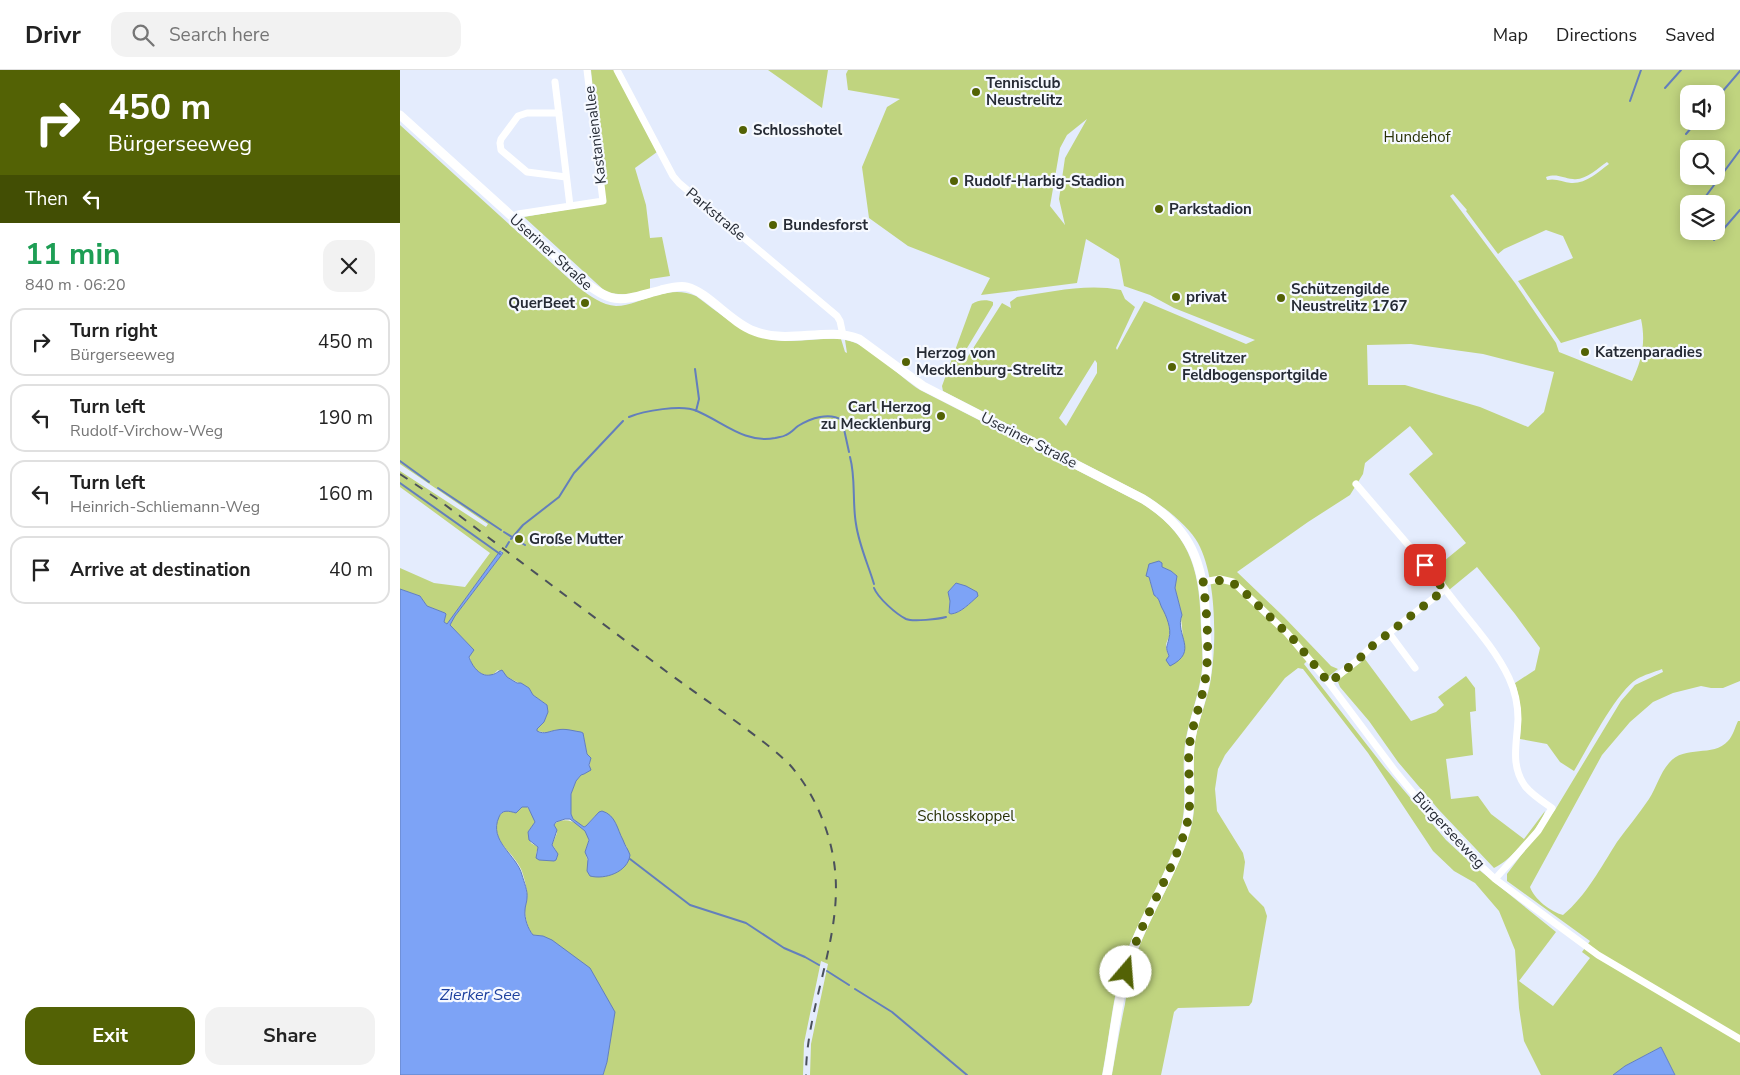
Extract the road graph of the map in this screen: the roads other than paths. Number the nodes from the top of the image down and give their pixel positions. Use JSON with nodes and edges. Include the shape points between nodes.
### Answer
{"nodes":[{"id":1,"x":588,"y":70,"type":"edge"},
{"id":2,"x":617,"y":70,"type":"edge"},
{"id":3,"x":555,"y":82,"type":"dead end"},
{"id":4,"x":558,"y":113,"type":"junction"},
{"id":5,"x":400,"y":115,"type":"edge"},
{"id":6,"x":566,"y":177,"type":"junction"},
{"id":7,"x":570,"y":206,"type":"junction"},
{"id":8,"x":512,"y":217,"type":"junction"},
{"id":9,"x":843,"y":335,"type":"junction"},
{"id":10,"x":1356,"y":484,"type":"dead end"},
{"id":11,"x":1203,"y":582,"type":"junction"},
{"id":12,"x":1444,"y":590,"type":"junction"},
{"id":13,"x":1389,"y":633,"type":"junction"},
{"id":14,"x":1415,"y":668,"type":"dead end"},
{"id":15,"x":1329,"y":683,"type":"junction"},
{"id":16,"x":1495,"y":879,"type":"junction"},
{"id":17,"x":1740,"y":1039,"type":"edge"},
{"id":18,"x":1107,"y":1075,"type":"edge"}],
"edges":[{"from":1,"to":7,"type":"street","name":"Kastanienallee","via":[[603,201]]},
{"from":2,"to":9,"type":"street","name":"Parkstraße","via":[[678,183],[837,316]]},
{"from":3,"to":4,"type":"street"},
{"from":4,"to":6,"type":"street"},
{"from":4,"to":6,"type":"street","via":[[518,116],[501,139],[500,147],[527,172]]},
{"from":5,"to":8,"type":"main road","name":"Useriner Straße"},
{"from":6,"to":7,"type":"street"},
{"from":7,"to":8,"type":"street"},
{"from":8,"to":9,"type":"main road","name":"Useriner Straße","via":[[590,287],[612,299],[626,300],[664,289],[687,287],[755,332],[791,338]]},
{"from":9,"to":11,"type":"main road","name":"Useriner Straße","via":[[863,341],[923,386],[1152,504],[1175,523],[1184,536],[1196,557]]},
{"from":10,"to":12,"type":"street"},
{"from":11,"to":15,"type":"street","name":"Bürgerseeweg","via":[[1226,580],[1238,586],[1295,641]]},
{"from":11,"to":18,"type":"main road","name":"Useriner Straße","via":[[1207,667],[1190,748],[1188,820],[1128,962]]},
{"from":12,"to":13,"type":"street"},
{"from":12,"to":16,"type":"street","via":[[1480,633],[1509,678],[1518,713],[1517,768],[1530,791],[1552,808],[1538,830]]},
{"from":13,"to":14,"type":"street"},
{"from":13,"to":15,"type":"street"},
{"from":15,"to":16,"type":"street","name":"Bürgerseeweg","via":[[1417,797],[1463,849]]},
{"from":16,"to":17,"type":"street","name":"Bürgerseeweg","via":[[1598,956]]}]}
